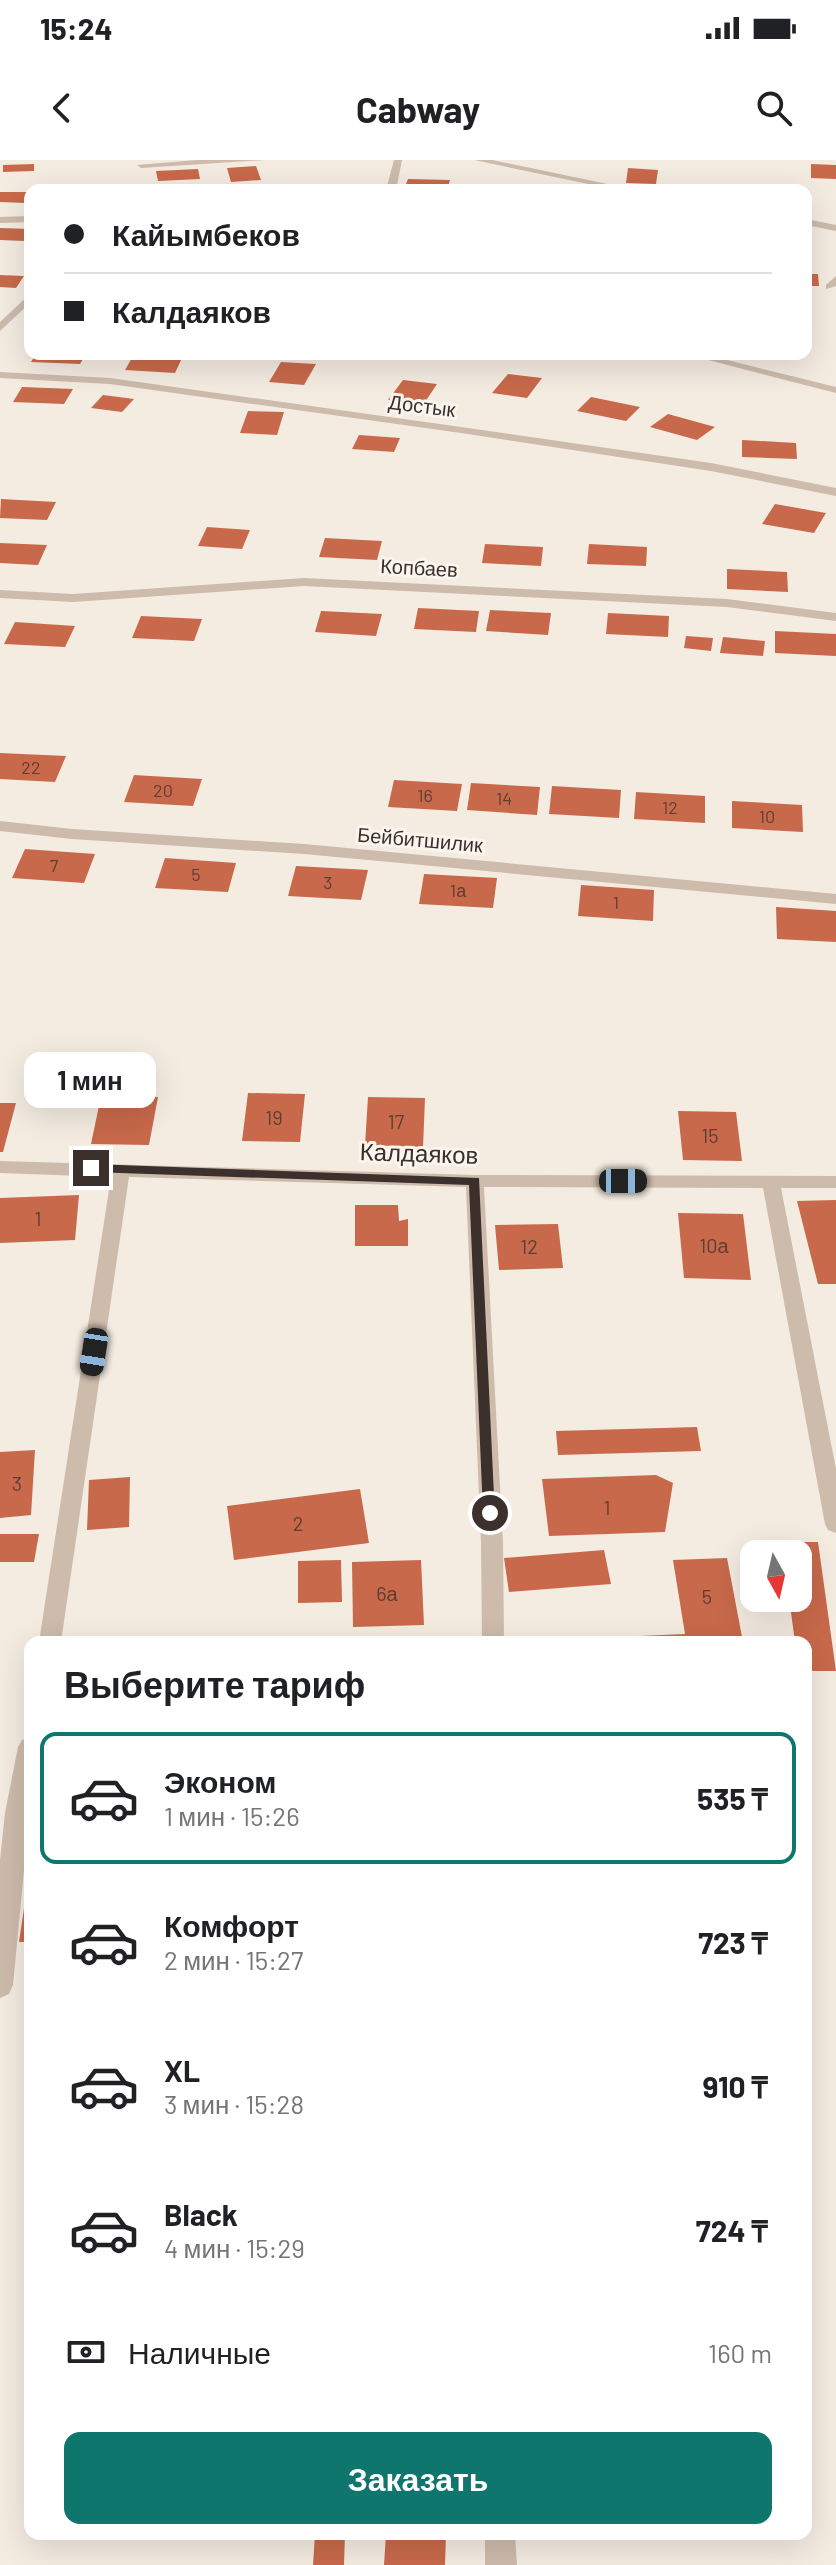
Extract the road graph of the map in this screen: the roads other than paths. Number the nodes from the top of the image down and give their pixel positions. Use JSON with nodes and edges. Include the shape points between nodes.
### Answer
{"nodes":[{"id":1,"x":261,"y":160,"type":"edge"},
{"id":2,"x":398,"y":160,"type":"edge"},
{"id":3,"x":478,"y":160,"type":"edge"},
{"id":4,"x":141,"y":165,"type":"dead end"},
{"id":5,"x":392,"y":184,"type":"edge"},
{"id":6,"x":600,"y":184,"type":"edge"},
{"id":7,"x":24,"y":219,"type":"edge"},
{"id":8,"x":0,"y":220,"type":"edge"},
{"id":9,"x":812,"y":223,"type":"edge"},
{"id":10,"x":836,"y":228,"type":"edge"},
{"id":11,"x":24,"y":303,"type":"edge"},
{"id":12,"x":0,"y":328,"type":"edge"},
{"id":13,"x":714,"y":360,"type":"edge"},
{"id":14,"x":0,"y":375,"type":"edge"},
{"id":15,"x":836,"y":390,"type":"edge"},
{"id":16,"x":836,"y":492,"type":"edge"},
{"id":17,"x":0,"y":594,"type":"edge"},
{"id":18,"x":836,"y":617,"type":"edge"},
{"id":19,"x":0,"y":826,"type":"edge"},
{"id":20,"x":836,"y":899,"type":"edge"},
{"id":21,"x":0,"y":1167,"type":"edge"},
{"id":22,"x":121,"y":1169,"type":"junction"},
{"id":23,"x":475,"y":1181,"type":"junction"},
{"id":24,"x":771,"y":1182,"type":"junction"},
{"id":25,"x":836,"y":1182,"type":"edge"},
{"id":26,"x":836,"y":1524,"type":"edge"},
{"id":27,"x":51,"y":1636,"type":"edge"},
{"id":28,"x":493,"y":1636,"type":"edge"},
{"id":29,"x":24,"y":1777,"type":"edge"},
{"id":30,"x":0,"y":1985,"type":"edge"},
{"id":31,"x":500,"y":2540,"type":"edge"},
{"id":32,"x":501,"y":2565,"type":"edge"}],
"edges":[{"from":1,"to":4,"type":"street"},
{"from":2,"to":5,"type":"street"},
{"from":3,"to":6,"type":"street"},
{"from":7,"to":8,"type":"street"},
{"from":9,"to":10,"type":"street"},
{"from":11,"to":12,"type":"street"},
{"from":13,"to":15,"type":"street"},
{"from":14,"to":16,"type":"street","name":"Достык","via":[[110,381],[461,430],[711,467]]},
{"from":17,"to":18,"type":"street","name":"Копбаев","via":[[73,598],[304,582],[727,603]]},
{"from":19,"to":20,"type":"street","name":"Бейбитшилик"},
{"from":21,"to":22,"type":"street","name":"Калдаяков"},
{"from":22,"to":23,"type":"street","name":"Калдаяков"},
{"from":22,"to":27,"type":"street"},
{"from":23,"to":24,"type":"street","name":"Калдаяков"},
{"from":23,"to":28,"type":"street"},
{"from":24,"to":25,"type":"street","name":"Калдаяков"},
{"from":24,"to":26,"type":"street"},
{"from":29,"to":30,"type":"street"},
{"from":31,"to":32,"type":"street"}]}
